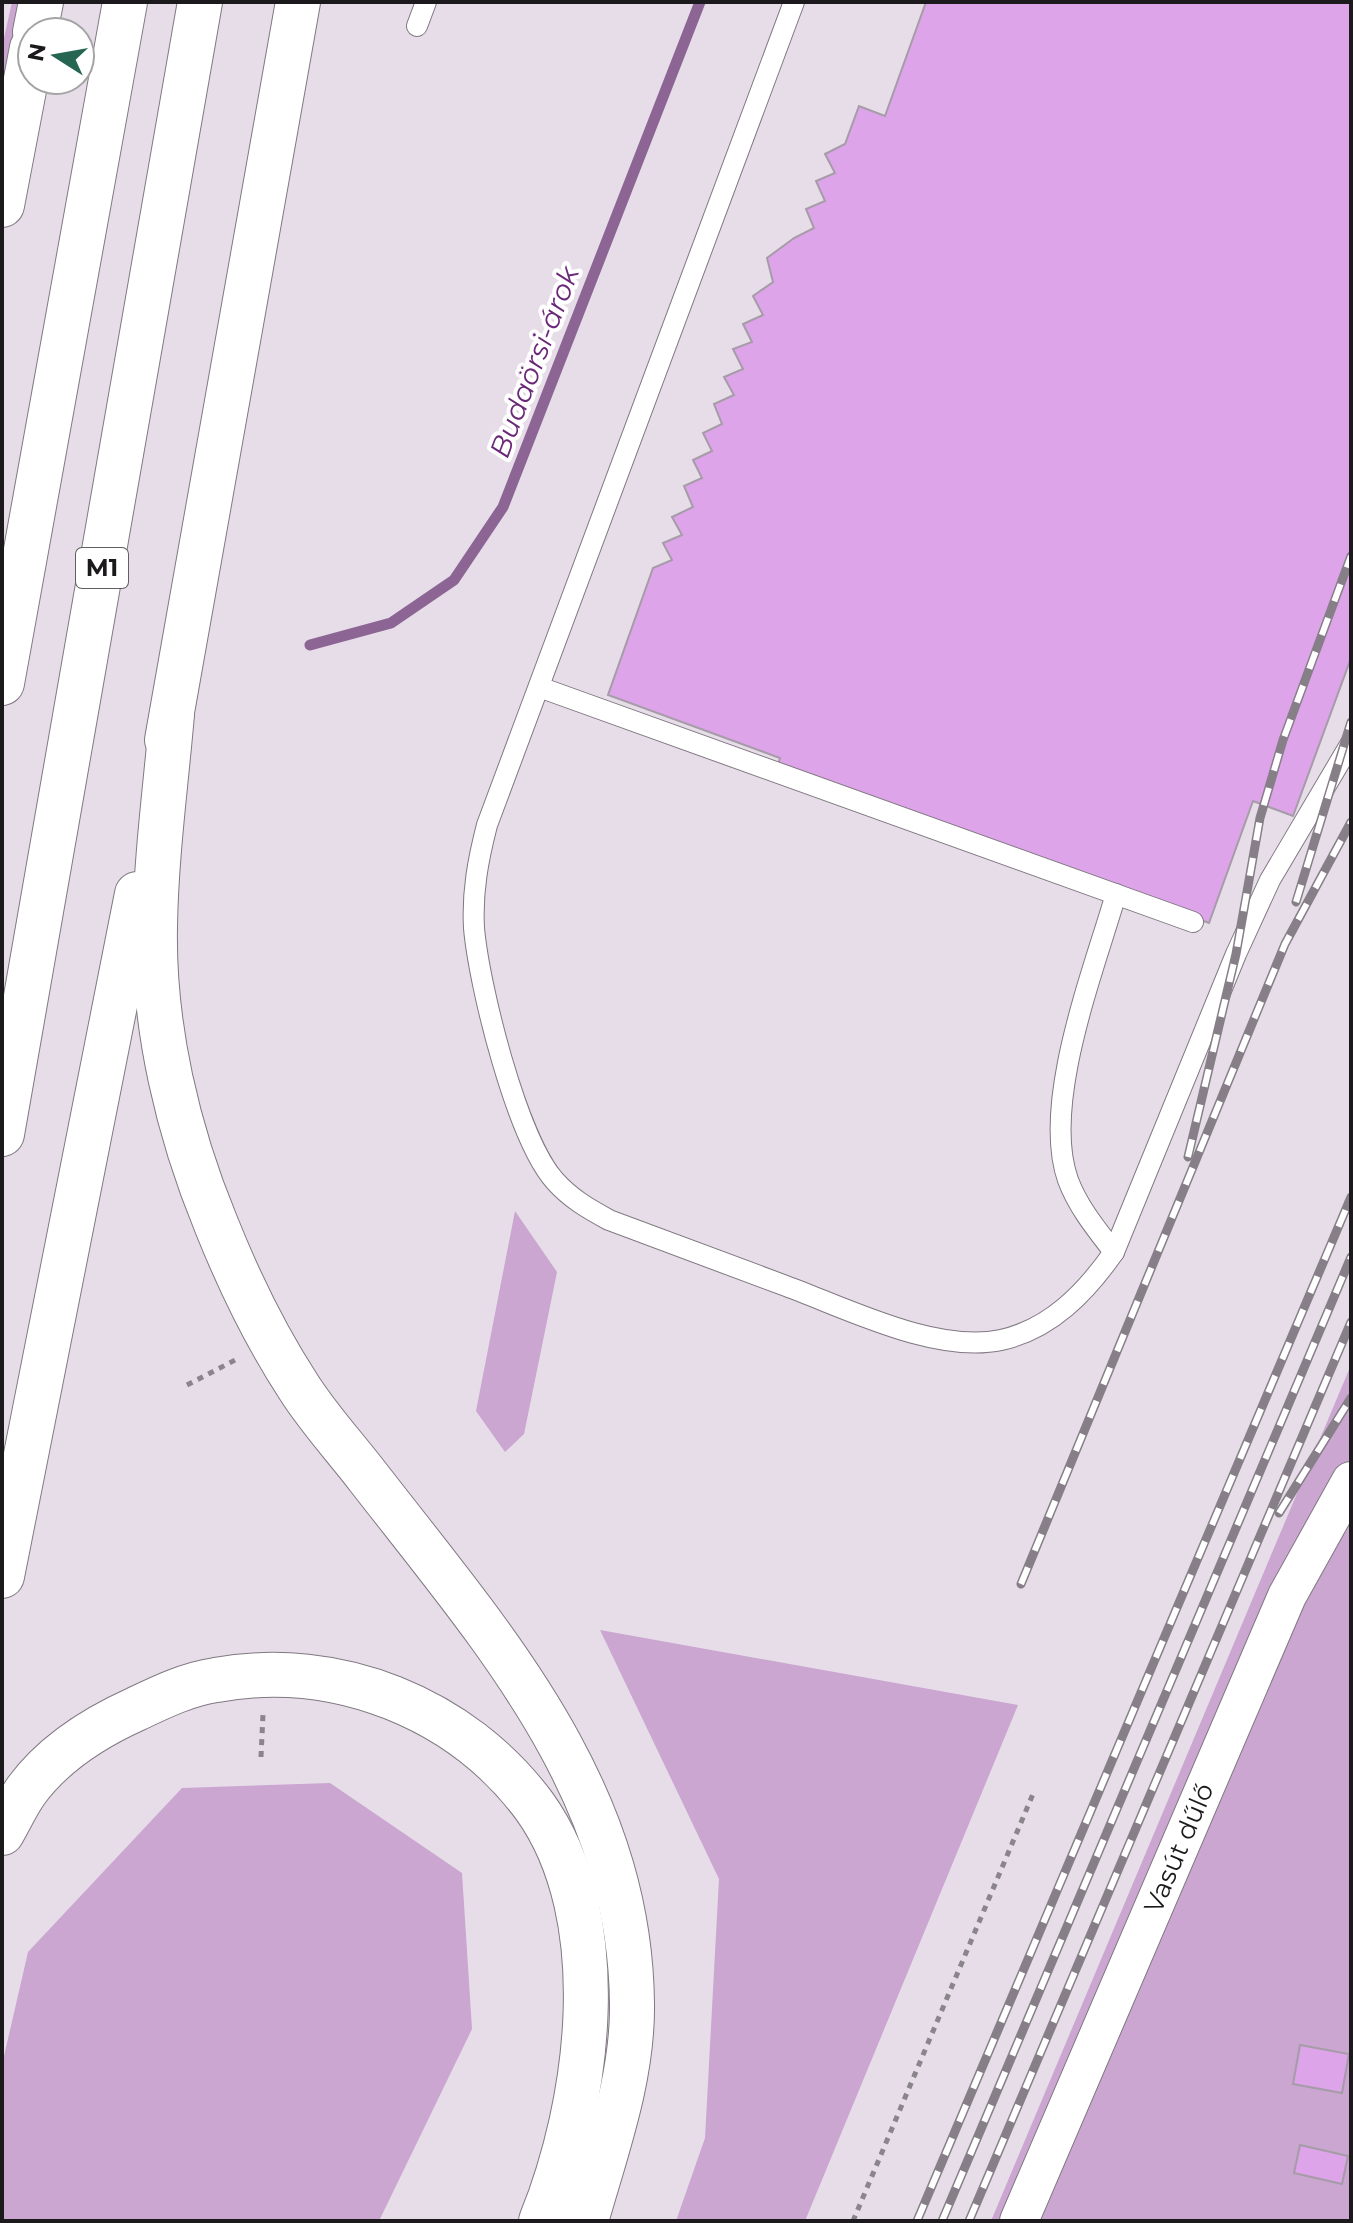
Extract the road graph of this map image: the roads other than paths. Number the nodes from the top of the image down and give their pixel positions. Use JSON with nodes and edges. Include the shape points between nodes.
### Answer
{"nodes":[{"id":1,"x":125,"y":2,"type":"edge"},
{"id":2,"x":200,"y":2,"type":"edge"},
{"id":3,"x":298,"y":2,"type":"edge"},
{"id":4,"x":426,"y":2,"type":"edge"},
{"id":5,"x":794,"y":2,"type":"edge"},
{"id":6,"x":417,"y":26,"type":"dead end"},
{"id":7,"x":23,"y":96,"type":"edge"},
{"id":8,"x":2,"y":205,"type":"edge"},
{"id":9,"x":2,"y":683,"type":"edge"},
{"id":10,"x":539,"y":687,"type":"junction"},
{"id":11,"x":172,"y":714,"type":"junction"},
{"id":12,"x":1351,"y":743,"type":"edge"},
{"id":13,"x":1116,"y":894,"type":"junction"},
{"id":14,"x":1193,"y":922,"type":"dead end"},
{"id":15,"x":2,"y":1134,"type":"edge"},
{"id":16,"x":1114,"y":1252,"type":"junction"},
{"id":17,"x":1351,"y":1481,"type":"edge"},
{"id":18,"x":2,"y":1576,"type":"edge"},
{"id":19,"x":2,"y":1833,"type":"edge"},
{"id":20,"x":541,"y":2221,"type":"edge"},
{"id":21,"x":586,"y":2221,"type":"edge"},
{"id":22,"x":1019,"y":2221,"type":"edge"}],
"edges":[{"from":1,"to":9,"type":"highway"},
{"from":2,"to":15,"type":"highway","number":"M1"},
{"from":3,"to":11,"type":"highway"},
{"from":4,"to":6,"type":"lane"},
{"from":5,"to":10,"type":"lane"},
{"from":7,"to":8,"type":"highway"},
{"from":10,"to":13,"type":"lane"},
{"from":10,"to":16,"type":"lane","via":[[487,825],[475,874],[474,929],[512,1094],[553,1179],[581,1205],[609,1220],[943,1340],[1001,1340],[1032,1328],[1063,1312]]},
{"from":11,"to":18,"type":"highway"},
{"from":11,"to":21,"type":"highway","via":[[155,928],[172,1087],[192,1158],[228,1251],[298,1386],[515,1666],[550,1722],[606,1845],[628,1939],[632,2007],[625,2082]]},
{"from":12,"to":16,"type":"lane","via":[[1264,892]]},
{"from":13,"to":14,"type":"lane"},
{"from":13,"to":16,"type":"lane","via":[[1069,1052],[1062,1151],[1068,1180],[1084,1212]]},
{"from":17,"to":22,"type":"street","name":"Vasút dűlő","via":[[1287,1596]]},
{"from":19,"to":20,"type":"highway","via":[[27,1790],[100,1725],[215,1680],[307,1676],[351,1683],[442,1719],[477,1746],[536,1809],[569,1883],[579,1925],[587,1979],[583,2067]]}]}
